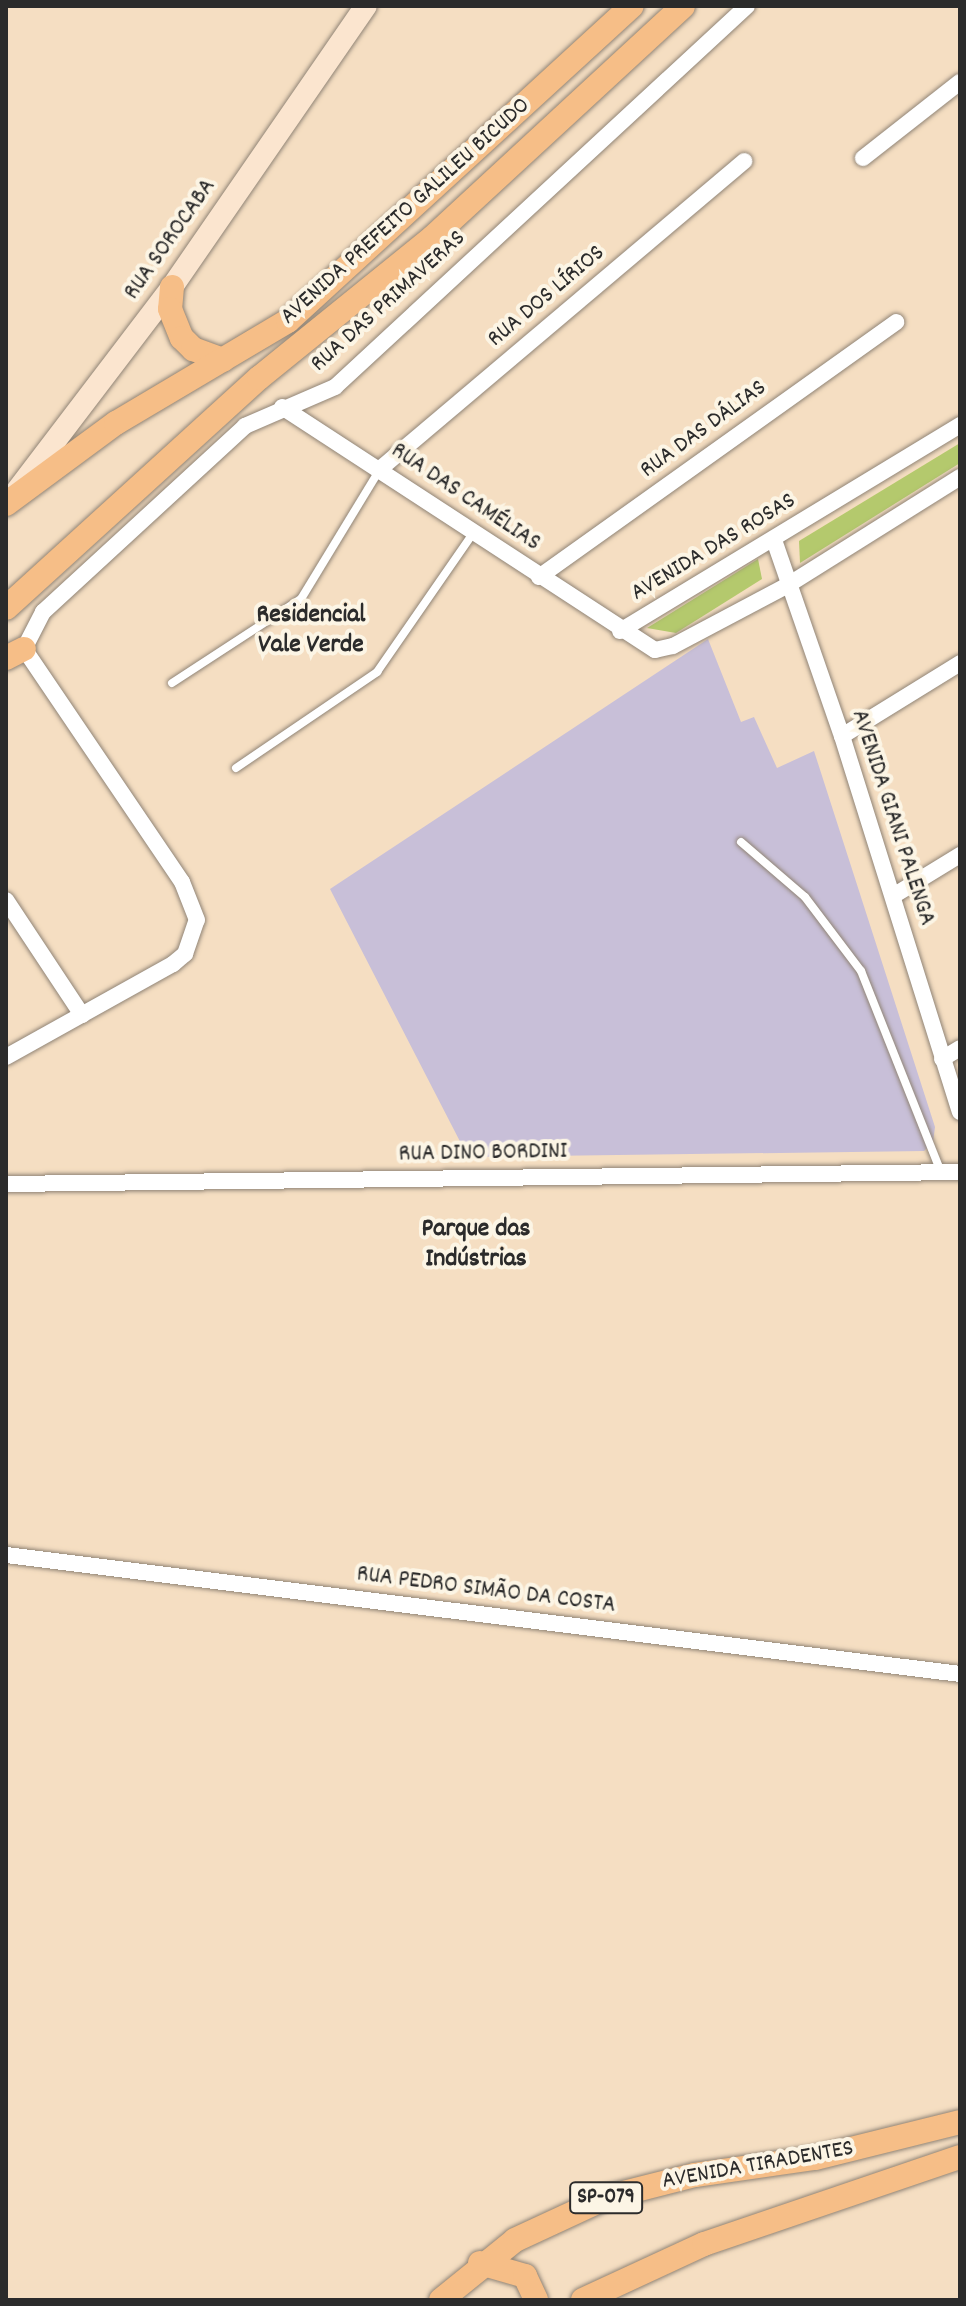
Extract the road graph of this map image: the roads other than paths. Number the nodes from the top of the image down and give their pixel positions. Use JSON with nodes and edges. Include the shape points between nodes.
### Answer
{"nodes":[{"id":1,"x":366,"y":6,"type":"edge"},
{"id":2,"x":632,"y":6,"type":"edge"},
{"id":3,"x":683,"y":6,"type":"edge"},
{"id":4,"x":747,"y":6,"type":"edge"},
{"id":5,"x":960,"y":82,"type":"edge"},
{"id":6,"x":863,"y":158,"type":"dead end"},
{"id":7,"x":744,"y":161,"type":"dead end"},
{"id":8,"x":172,"y":287,"type":"junction"},
{"id":9,"x":896,"y":322,"type":"dead end"},
{"id":10,"x":223,"y":360,"type":"junction"},
{"id":11,"x":282,"y":407,"type":"junction"},
{"id":12,"x":960,"y":425,"type":"edge"},
{"id":13,"x":380,"y":469,"type":"junction"},
{"id":14,"x":960,"y":477,"type":"edge"},
{"id":15,"x":8,"y":501,"type":"edge"},
{"id":16,"x":475,"y":532,"type":"junction"},
{"id":17,"x":774,"y":540,"type":"junction"},
{"id":18,"x":539,"y":577,"type":"junction"},
{"id":19,"x":788,"y":585,"type":"junction"},
{"id":20,"x":6,"y":608,"type":"edge"},
{"id":21,"x":620,"y":631,"type":"junction"},
{"id":22,"x":15,"y":653,"type":"edge"},
{"id":23,"x":960,"y":663,"type":"edge"},
{"id":24,"x":172,"y":683,"type":"dead end"},
{"id":25,"x":842,"y":736,"type":"junction"},
{"id":26,"x":236,"y":768,"type":"dead end"},
{"id":27,"x":741,"y":842,"type":"dead end"},
{"id":28,"x":960,"y":855,"type":"edge"},
{"id":29,"x":893,"y":896,"type":"junction"},
{"id":30,"x":6,"y":900,"type":"edge"},
{"id":31,"x":82,"y":1015,"type":"junction"},
{"id":32,"x":960,"y":1048,"type":"edge"},
{"id":33,"x":6,"y":1057,"type":"edge"},
{"id":34,"x":942,"y":1059,"type":"junction"},
{"id":35,"x":960,"y":1112,"type":"edge"},
{"id":36,"x":942,"y":1172,"type":"junction"},
{"id":37,"x":960,"y":1172,"type":"edge"},
{"id":38,"x":6,"y":1184,"type":"edge"},
{"id":39,"x":6,"y":1555,"type":"edge"},
{"id":40,"x":960,"y":1674,"type":"edge"},
{"id":41,"x":960,"y":2122,"type":"edge"},
{"id":42,"x":960,"y":2157,"type":"edge"},
{"id":43,"x":480,"y":2263,"type":"junction"},
{"id":44,"x":441,"y":2300,"type":"edge"},
{"id":45,"x":536,"y":2300,"type":"edge"},
{"id":46,"x":583,"y":2300,"type":"edge"}],
"edges":[{"from":1,"to":8,"type":"main road","name":"RUA SOROCABA"},
{"from":2,"to":10,"type":"main road","name":"AVENIDA PREFEITO GALILEU BICUDO","via":[[328,287],[288,321]]},
{"from":3,"to":20,"type":"main road","via":[[433,237],[259,378]]},
{"from":4,"to":11,"type":"street","name":"RUA DAS PRIMAVERAS","via":[[335,387]]},
{"from":5,"to":6,"type":"street"},
{"from":7,"to":13,"type":"street","name":"RUA DOS LÍRIOS"},
{"from":8,"to":10,"type":"main road","via":[[170,309],[182,338],[193,349]]},
{"from":8,"to":15,"type":"main road","name":"RUA SOROCABA"},
{"from":9,"to":18,"type":"street","name":"RUA DAS DÁLIAS"},
{"from":10,"to":15,"type":"main road","name":"AVENIDA PREFEITO GALILEU BICUDO","via":[[116,423]]},
{"from":11,"to":13,"type":"street","name":"RUA DAS CAMÉLIAS"},
{"from":11,"to":22,"type":"street","name":"RUA DAS PRIMAVERAS","via":[[245,426],[43,612]]},
{"from":12,"to":17,"type":"street","name":"AVENIDA DAS ROSAS"},
{"from":13,"to":16,"type":"street","name":"RUA DAS CAMÉLIAS"},
{"from":13,"to":24,"type":"lane","via":[[301,599]]},
{"from":14,"to":19,"type":"street","name":"AVENIDA DAS ROSAS"},
{"from":16,"to":18,"type":"street","name":"RUA DAS CAMÉLIAS"},
{"from":16,"to":26,"type":"lane","via":[[377,672]]},
{"from":17,"to":19,"type":"street","name":"AVENIDA GIANI PALENGA"},
{"from":17,"to":21,"type":"street","name":"AVENIDA DAS ROSAS"},
{"from":18,"to":21,"type":"street","name":"RUA DAS CAMÉLIAS"},
{"from":19,"to":21,"type":"street","name":"AVENIDA DAS ROSAS","via":[[666,648],[645,647]]},
{"from":19,"to":25,"type":"street","name":"AVENIDA GIANI PALENGA"},
{"from":22,"to":31,"type":"street","via":[[182,882],[197,920],[185,954]]},
{"from":23,"to":25,"type":"street"},
{"from":25,"to":29,"type":"street","name":"AVENIDA GIANI PALENGA"},
{"from":27,"to":36,"type":"lane","via":[[805,897],[861,971]]},
{"from":28,"to":29,"type":"street"},
{"from":29,"to":34,"type":"street","name":"AVENIDA GIANI PALENGA"},
{"from":30,"to":31,"type":"street"},
{"from":31,"to":33,"type":"street"},
{"from":32,"to":34,"type":"street"},
{"from":34,"to":35,"type":"street","name":"AVENIDA GIANI PALENGA"},
{"from":36,"to":37,"type":"street","name":"RUA DINO BORDINI"},
{"from":36,"to":38,"type":"street","name":"RUA DINO BORDINI"},
{"from":39,"to":40,"type":"street","name":"RUA PEDRO SIMÃO DA COSTA"},
{"from":41,"to":43,"type":"main road","name":"AVENIDA TIRADENTES","number":"SP-079","via":[[815,2158],[644,2186],[563,2216]]},
{"from":42,"to":46,"type":"main road","name":"AVENIDA TIRADENTES","via":[[704,2244]]},
{"from":43,"to":44,"type":"main road","name":"AVENIDA TIRADENTES","number":"SP-079"},
{"from":43,"to":45,"type":"main road","via":[[525,2276]]}]}
